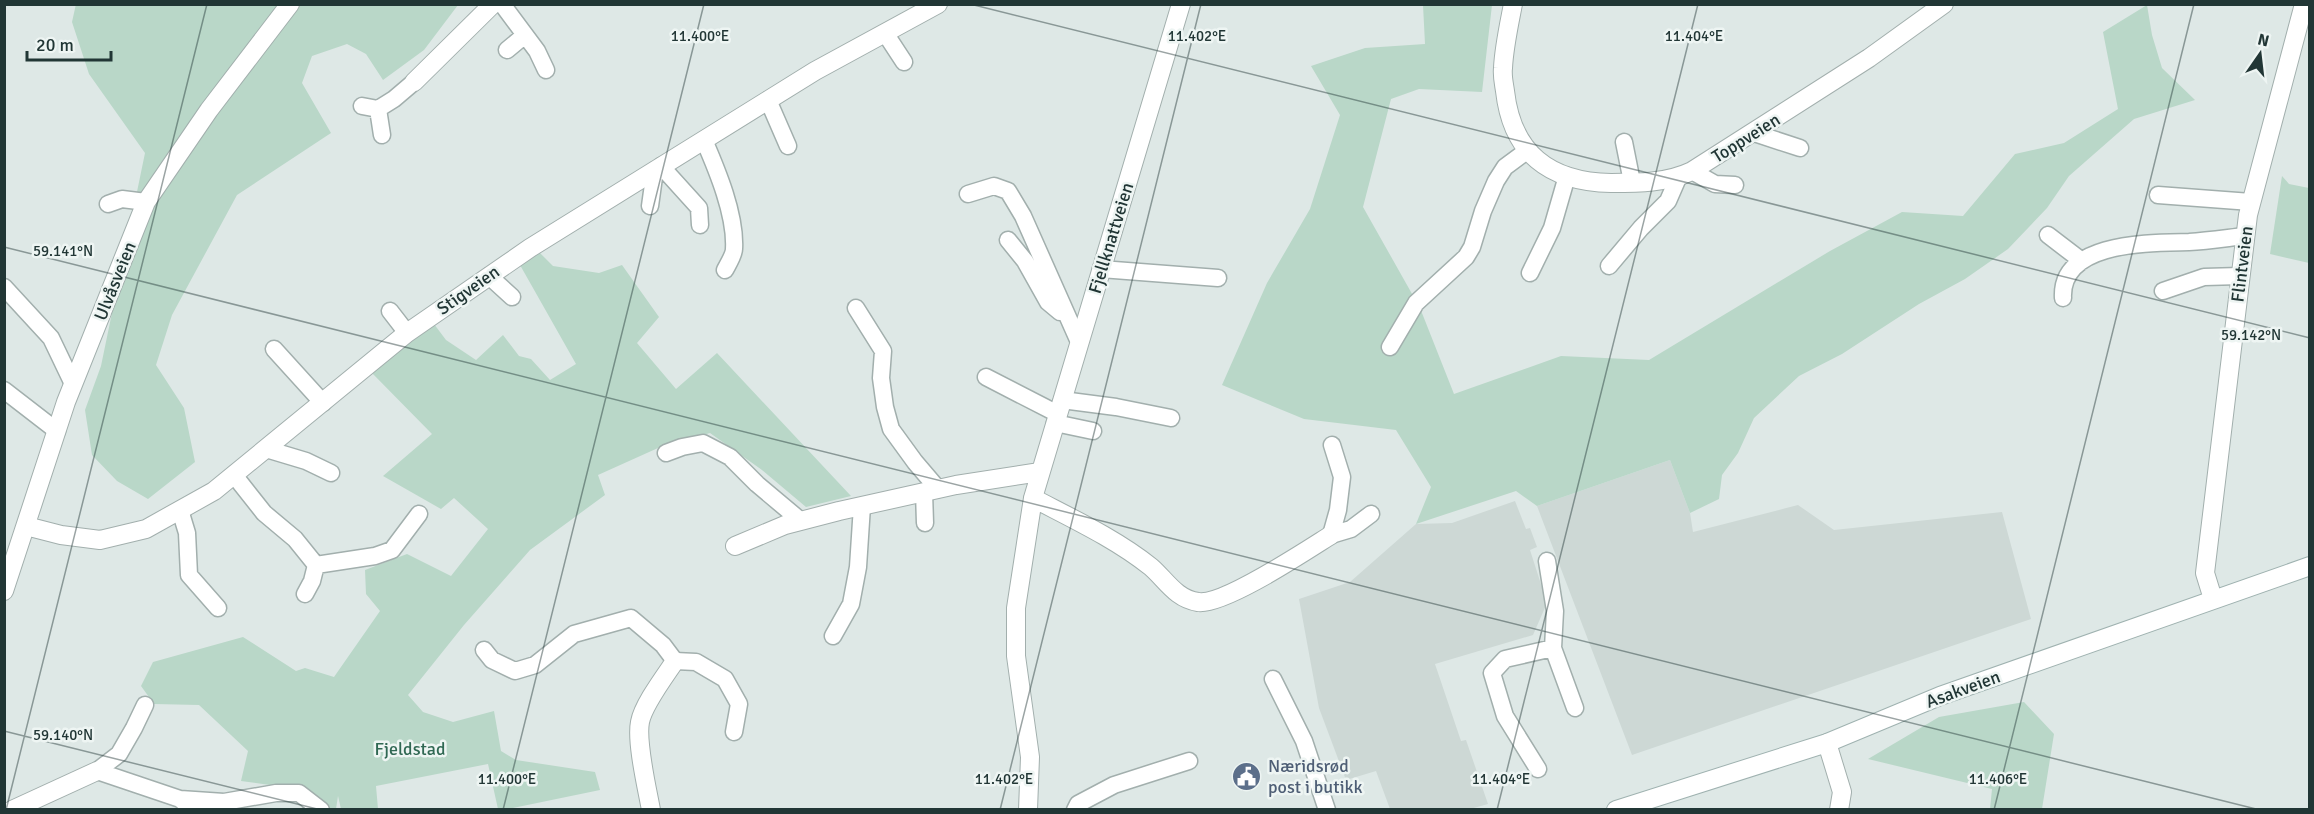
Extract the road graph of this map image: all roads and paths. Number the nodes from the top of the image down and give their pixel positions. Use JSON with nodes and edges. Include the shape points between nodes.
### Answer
{"nodes":[{"id":1,"x":290,"y":4,"type":"edge"},
{"id":2,"x":493,"y":4,"type":"edge"},
{"id":3,"x":502,"y":4,"type":"edge"},
{"id":4,"x":938,"y":4,"type":"edge"},
{"id":5,"x":1181,"y":4,"type":"edge"},
{"id":6,"x":1513,"y":4,"type":"edge"},
{"id":7,"x":1944,"y":4,"type":"edge"},
{"id":8,"x":2304,"y":4,"type":"edge"},
{"id":9,"x":911,"y":10,"type":"edge"},
{"id":10,"x":885,"y":33,"type":"junction"},
{"id":11,"x":525,"y":35,"type":"junction"},
{"id":12,"x":507,"y":50,"type":"dead end"},
{"id":13,"x":903,"y":62,"type":"dead end"},
{"id":14,"x":546,"y":70,"type":"dead end"},
{"id":15,"x":414,"y":82,"type":"joint"},
{"id":16,"x":768,"y":100,"type":"junction"},
{"id":17,"x":1754,"y":133,"type":"junction"},
{"id":18,"x":381,"y":135,"type":"dead end"},
{"id":19,"x":704,"y":140,"type":"junction"},
{"id":20,"x":1624,"y":142,"type":"dead end"},
{"id":21,"x":788,"y":146,"type":"dead end"},
{"id":22,"x":1800,"y":147,"type":"dead end"},
{"id":23,"x":1528,"y":150,"type":"junction"},
{"id":24,"x":658,"y":168,"type":"junction"},
{"id":25,"x":1685,"y":175,"type":"junction"},
{"id":26,"x":1567,"y":176,"type":"junction"},
{"id":27,"x":1632,"y":182,"type":"junction"},
{"id":28,"x":1736,"y":185,"type":"dead end"},
{"id":29,"x":968,"y":194,"type":"dead end"},
{"id":30,"x":2158,"y":195,"type":"dead end"},
{"id":31,"x":146,"y":202,"type":"junction"},
{"id":32,"x":2251,"y":202,"type":"junction"},
{"id":33,"x":108,"y":204,"type":"dead end"},
{"id":34,"x":650,"y":206,"type":"dead end"},
{"id":35,"x":700,"y":225,"type":"dead end"},
{"id":36,"x":2048,"y":235,"type":"dead end"},
{"id":37,"x":2245,"y":236,"type":"junction"},
{"id":38,"x":1008,"y":240,"type":"dead end"},
{"id":39,"x":2082,"y":261,"type":"junction"},
{"id":40,"x":1610,"y":266,"type":"dead end"},
{"id":41,"x":1101,"y":269,"type":"junction"},
{"id":42,"x":725,"y":270,"type":"dead end"},
{"id":43,"x":1530,"y":273,"type":"dead end"},
{"id":44,"x":489,"y":276,"type":"junction"},
{"id":45,"x":2240,"y":276,"type":"junction"},
{"id":46,"x":1218,"y":278,"type":"dead end"},
{"id":47,"x":4,"y":287,"type":"edge"},
{"id":48,"x":2163,"y":291,"type":"dead end"},
{"id":49,"x":512,"y":297,"type":"dead end"},
{"id":50,"x":2063,"y":298,"type":"dead end"},
{"id":51,"x":856,"y":309,"type":"dead end"},
{"id":52,"x":390,"y":311,"type":"dead end"},
{"id":53,"x":1068,"y":318,"type":"junction"},
{"id":54,"x":407,"y":333,"type":"junction"},
{"id":55,"x":1079,"y":342,"type":"junction"},
{"id":56,"x":1390,"y":346,"type":"dead end"},
{"id":57,"x":274,"y":349,"type":"dead end"},
{"id":58,"x":986,"y":377,"type":"dead end"},
{"id":59,"x":73,"y":384,"type":"junction"},
{"id":60,"x":4,"y":390,"type":"edge"},
{"id":61,"x":323,"y":403,"type":"junction"},
{"id":62,"x":1058,"y":412,"type":"junction"},
{"id":63,"x":1171,"y":418,"type":"dead end"},
{"id":64,"x":57,"y":431,"type":"junction"},
{"id":65,"x":1093,"y":431,"type":"dead end"},
{"id":66,"x":1332,"y":445,"type":"dead end"},
{"id":67,"x":266,"y":449,"type":"junction"},
{"id":68,"x":666,"y":453,"type":"dead end"},
{"id":69,"x":1040,"y":472,"type":"junction"},
{"id":70,"x":331,"y":473,"type":"dead end"},
{"id":71,"x":234,"y":475,"type":"junction"},
{"id":72,"x":931,"y":490,"type":"junction"},
{"id":73,"x":1033,"y":498,"type":"junction"},
{"id":74,"x":862,"y":506,"type":"junction"},
{"id":75,"x":180,"y":510,"type":"junction"},
{"id":76,"x":419,"y":514,"type":"dead end"},
{"id":77,"x":1371,"y":514,"type":"dead end"},
{"id":78,"x":801,"y":521,"type":"junction"},
{"id":79,"x":925,"y":522,"type":"dead end"},
{"id":80,"x":26,"y":526,"type":"junction"},
{"id":81,"x":1331,"y":535,"type":"junction"},
{"id":82,"x":735,"y":546,"type":"dead end"},
{"id":83,"x":11,"y":551,"type":"edge"},
{"id":84,"x":1547,"y":561,"type":"dead end"},
{"id":85,"x":316,"y":565,"type":"junction"},
{"id":86,"x":2310,"y":566,"type":"edge"},
{"id":87,"x":4,"y":591,"type":"edge"},
{"id":88,"x":305,"y":594,"type":"dead end"},
{"id":89,"x":2213,"y":599,"type":"junction"},
{"id":90,"x":218,"y":608,"type":"dead end"},
{"id":91,"x":833,"y":636,"type":"dead end"},
{"id":92,"x":1553,"y":648,"type":"junction"},
{"id":93,"x":484,"y":650,"type":"dead end"},
{"id":94,"x":675,"y":661,"type":"junction"},
{"id":95,"x":1273,"y":679,"type":"dead end"},
{"id":96,"x":145,"y":705,"type":"dead end"},
{"id":97,"x":1575,"y":708,"type":"dead end"},
{"id":98,"x":735,"y":732,"type":"dead end"},
{"id":99,"x":1827,"y":743,"type":"junction"},
{"id":100,"x":1190,"y":761,"type":"dead end"},
{"id":101,"x":1538,"y":769,"type":"dead end"},
{"id":102,"x":97,"y":771,"type":"junction"},
{"id":103,"x":186,"y":804,"type":"edge"},
{"id":104,"x":12,"y":810,"type":"edge"},
{"id":105,"x":321,"y":810,"type":"edge"},
{"id":106,"x":651,"y":810,"type":"edge"},
{"id":107,"x":1028,"y":810,"type":"edge"},
{"id":108,"x":1075,"y":810,"type":"edge"},
{"id":109,"x":1327,"y":810,"type":"edge"},
{"id":110,"x":1616,"y":810,"type":"edge"},
{"id":111,"x":1839,"y":810,"type":"edge"}],
"edges":[{"from":1,"to":31,"type":"street","name":"Ulvåsveien","via":[[209,110]]},
{"from":2,"to":15,"type":"street"},
{"from":3,"to":11,"type":"lane"},
{"from":4,"to":9,"type":"street","name":"Stigveien"},
{"from":5,"to":41,"type":"street","name":"Fjellknattveien"},
{"from":6,"to":23,"type":"street","name":"Toppveien","via":[[1503,69],[1507,108],[1516,135]]},
{"from":7,"to":17,"type":"street","name":"Toppveien"},
{"from":8,"to":32,"type":"street","name":"Flintveien"},
{"from":9,"to":10,"type":"street","name":"Stigveien"},
{"from":10,"to":13,"type":"lane"},
{"from":10,"to":16,"type":"street","name":"Stigveien"},
{"from":11,"to":12,"type":"lane"},
{"from":11,"to":14,"type":"lane"},
{"from":15,"to":18,"type":"lane","via":[[370,107]]},
{"from":16,"to":19,"type":"street","name":"Stigveien"},
{"from":16,"to":21,"type":"lane"},
{"from":17,"to":22,"type":"lane"},
{"from":17,"to":25,"type":"street","name":"Toppveien"},
{"from":19,"to":24,"type":"street","name":"Stigveien"},
{"from":19,"to":42,"type":"lane","via":[[722,181],[731,224],[734,250]]},
{"from":20,"to":27,"type":"lane"},
{"from":23,"to":26,"type":"street","name":"Toppveien","via":[[1542,165]]},
{"from":23,"to":56,"type":"lane","via":[[1506,167],[1496,181],[1466,257],[1416,303]]},
{"from":24,"to":34,"type":"lane"},
{"from":24,"to":35,"type":"lane","via":[[699,208]]},
{"from":24,"to":44,"type":"street","name":"Stigveien"},
{"from":25,"to":27,"type":"street","name":"Toppveien"},
{"from":25,"to":28,"type":"lane"},
{"from":25,"to":40,"type":"lane","via":[[1668,201]]},
{"from":26,"to":27,"type":"street","name":"Toppveien","via":[[1584,181]]},
{"from":26,"to":43,"type":"lane","via":[[1552,228]]},
{"from":29,"to":53,"type":"lane","via":[[994,186],[1008,191]]},
{"from":30,"to":32,"type":"lane"},
{"from":31,"to":33,"type":"lane","via":[[122,199]]},
{"from":31,"to":59,"type":"street","name":"Ulvåsveien"},
{"from":32,"to":37,"type":"street","name":"Flintveien"},
{"from":36,"to":39,"type":"lane"},
{"from":37,"to":39,"type":"lane","via":[[2149,243],[2110,249]]},
{"from":37,"to":45,"type":"street","name":"Flintveien"},
{"from":38,"to":53,"type":"lane","via":[[1048,302]]},
{"from":39,"to":50,"type":"lane","via":[[2067,276]]},
{"from":41,"to":46,"type":"lane"},
{"from":41,"to":55,"type":"street","name":"Fjellknattveien"},
{"from":44,"to":49,"type":"lane"},
{"from":44,"to":54,"type":"street","name":"Stigveien"},
{"from":45,"to":48,"type":"lane","via":[[2204,277]]},
{"from":45,"to":89,"type":"street","name":"Flintveien","via":[[2205,573]]},
{"from":47,"to":59,"type":"lane","via":[[51,338]]},
{"from":51,"to":72,"type":"lane","via":[[883,351],[881,378],[891,429]]},
{"from":52,"to":54,"type":"lane"},
{"from":53,"to":55,"type":"lane"},
{"from":54,"to":61,"type":"street","name":"Stigveien"},
{"from":55,"to":62,"type":"street","name":"Fjellknattveien"},
{"from":57,"to":61,"type":"lane"},
{"from":58,"to":62,"type":"lane"},
{"from":59,"to":64,"type":"street","name":"Ulvåsveien"},
{"from":60,"to":64,"type":"lane"},
{"from":61,"to":67,"type":"street","name":"Stigveien"},
{"from":62,"to":63,"type":"lane","via":[[1116,407]]},
{"from":62,"to":65,"type":"lane"},
{"from":62,"to":69,"type":"street","name":"Fjellknattveien"},
{"from":64,"to":80,"type":"street","name":"Ulvåsveien"},
{"from":66,"to":81,"type":"lane","via":[[1342,477]]},
{"from":67,"to":70,"type":"lane"},
{"from":67,"to":71,"type":"street","name":"Stigveien"},
{"from":68,"to":78,"type":"lane","via":[[703,443],[730,457]]},
{"from":69,"to":72,"type":"street"},
{"from":69,"to":73,"type":"street","name":"Fjellknattveien"},
{"from":71,"to":75,"type":"street","name":"Stigveien"},
{"from":71,"to":85,"type":"lane","via":[[264,513],[295,539]]},
{"from":72,"to":74,"type":"street"},
{"from":72,"to":79,"type":"lane"},
{"from":73,"to":81,"type":"street","via":[[1102,535],[1152,568],[1172,590],[1198,602],[1235,590]]},
{"from":73,"to":107,"type":"street","name":"Fjellknattveien","via":[[1016,599],[1016,656],[1030,757]]},
{"from":74,"to":78,"type":"street"},
{"from":74,"to":91,"type":"lane","via":[[851,604]]},
{"from":75,"to":80,"type":"street","name":"Stigveien","via":[[146,530],[100,540]]},
{"from":75,"to":90,"type":"lane","via":[[187,533],[189,574]]},
{"from":76,"to":85,"type":"lane","via":[[392,550]]},
{"from":77,"to":81,"type":"lane","via":[[1351,529]]},
{"from":78,"to":82,"type":"street"},
{"from":80,"to":83,"type":"street","name":"Ulvåsveien"},
{"from":83,"to":87,"type":"street","name":"Ulvåsveien"},
{"from":84,"to":92,"type":"lane","via":[[1555,611]]},
{"from":85,"to":88,"type":"lane"},
{"from":86,"to":89,"type":"street","name":"Asakveien"},
{"from":89,"to":99,"type":"street","name":"Asakveien","via":[[1940,696]]},
{"from":92,"to":97,"type":"lane"},
{"from":92,"to":101,"type":"lane","via":[[1505,659],[1492,673],[1505,716]]},
{"from":93,"to":94,"type":"lane","via":[[492,660],[515,671],[535,665],[574,634],[631,618],[663,645]]},
{"from":94,"to":98,"type":"lane","via":[[696,662],[725,679],[739,704]]},
{"from":94,"to":106,"type":"street","via":[[640,722],[641,757]]},
{"from":95,"to":109,"type":"lane","via":[[1304,741]]},
{"from":96,"to":102,"type":"lane","via":[[119,754]]},
{"from":99,"to":110,"type":"street","name":"Asakveien"},
{"from":99,"to":111,"type":"street","via":[[1842,792]]},
{"from":100,"to":108,"type":"lane","via":[[1114,785],[1078,804]]},
{"from":102,"to":103,"type":"lane"},
{"from":102,"to":104,"type":"street"},
{"from":103,"to":105,"type":"lane","via":[[298,793]]}]}
